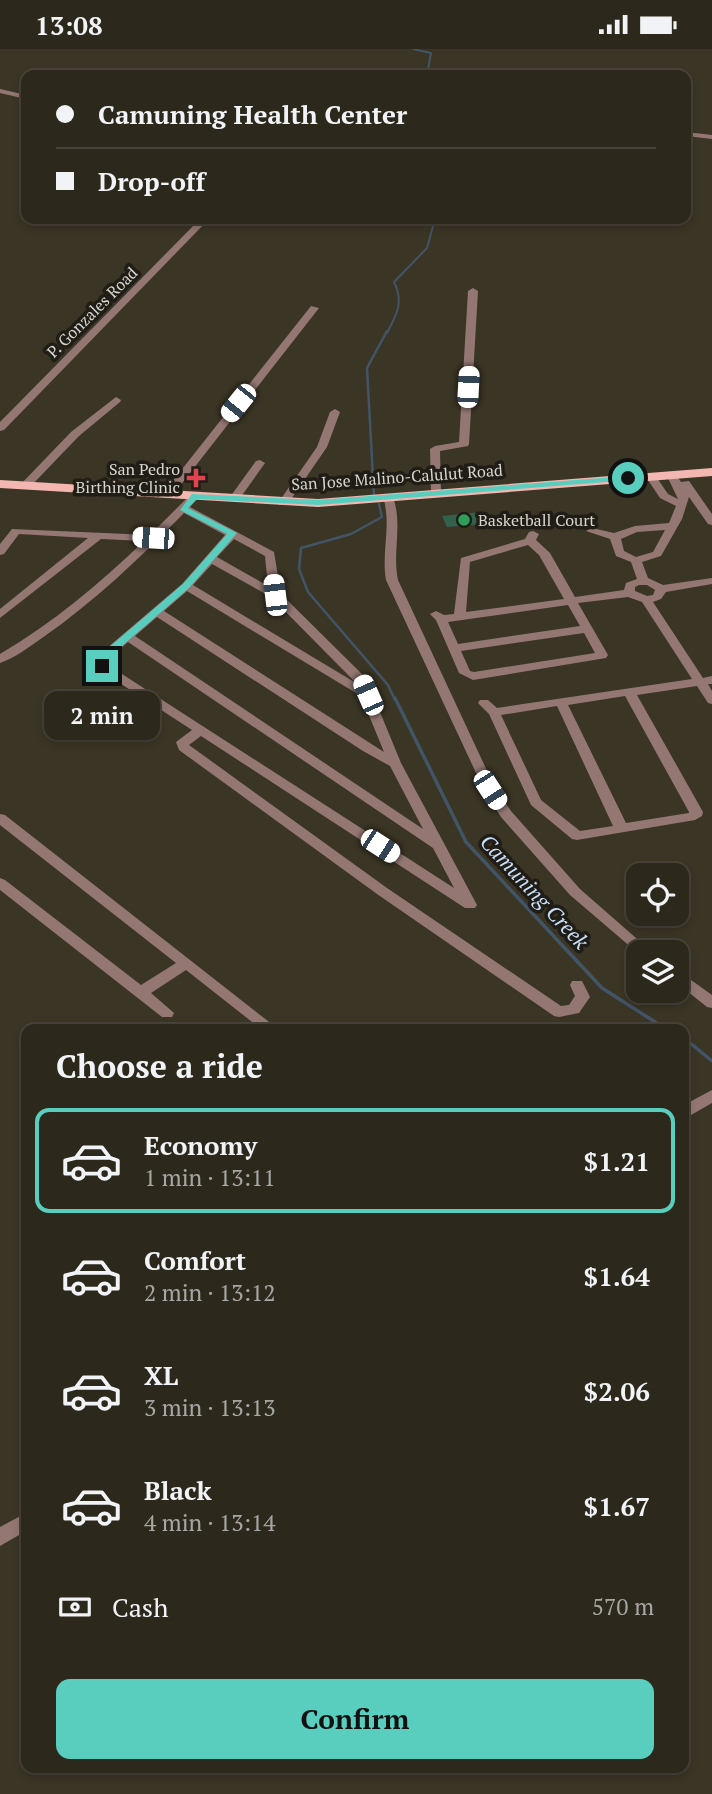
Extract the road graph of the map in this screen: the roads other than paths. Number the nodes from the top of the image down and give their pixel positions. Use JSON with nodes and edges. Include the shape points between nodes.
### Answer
{"nodes":[{"id":1,"x":0,"y":91,"type":"edge"},
{"id":2,"x":21,"y":96,"type":"edge"},
{"id":3,"x":691,"y":135,"type":"edge"},
{"id":4,"x":712,"y":137,"type":"edge"},
{"id":5,"x":200,"y":224,"type":"edge"},
{"id":6,"x":473,"y":291,"type":"dead end"},
{"id":7,"x":314,"y":308,"type":"dead end"},
{"id":8,"x":116,"y":400,"type":"dead end"},
{"id":9,"x":335,"y":412,"type":"dead end"},
{"id":10,"x":0,"y":428,"type":"edge"},
{"id":11,"x":260,"y":463,"type":"dead end"},
{"id":12,"x":712,"y":472,"type":"edge"},
{"id":13,"x":676,"y":475,"type":"junction"},
{"id":14,"x":651,"y":477,"type":"junction"},
{"id":15,"x":0,"y":484,"type":"edge"},
{"id":16,"x":25,"y":486,"type":"junction"},
{"id":17,"x":436,"y":493,"type":"junction"},
{"id":18,"x":167,"y":494,"type":"junction"},
{"id":19,"x":195,"y":496,"type":"junction"},
{"id":20,"x":388,"y":497,"type":"junction"},
{"id":21,"x":234,"y":499,"type":"junction"},
{"id":22,"x":283,"y":503,"type":"junction"},
{"id":23,"x":680,"y":504,"type":"junction"},
{"id":24,"x":183,"y":508,"type":"junction"},
{"id":25,"x":707,"y":508,"type":"edge"},
{"id":26,"x":712,"y":522,"type":"edge"},
{"id":27,"x":671,"y":526,"type":"junction"},
{"id":28,"x":592,"y":531,"type":"dead end"},
{"id":29,"x":233,"y":533,"type":"junction"},
{"id":30,"x":100,"y":534,"type":"junction"},
{"id":31,"x":615,"y":537,"type":"junction"},
{"id":32,"x":153,"y":538,"type":"junction"},
{"id":33,"x":0,"y":552,"type":"edge"},
{"id":34,"x":212,"y":559,"type":"junction"},
{"id":35,"x":636,"y":560,"type":"junction"},
{"id":36,"x":643,"y":581,"type":"junction"},
{"id":37,"x":711,"y":583,"type":"edge"},
{"id":38,"x":186,"y":586,"type":"junction"},
{"id":39,"x":661,"y":589,"type":"junction"},
{"id":40,"x":629,"y":593,"type":"junction"},
{"id":41,"x":275,"y":595,"type":"junction"},
{"id":42,"x":570,"y":600,"type":"junction"},
{"id":43,"x":646,"y":600,"type":"junction"},
{"id":44,"x":156,"y":611,"type":"junction"},
{"id":45,"x":0,"y":615,"type":"edge"},
{"id":46,"x":460,"y":616,"type":"junction"},
{"id":47,"x":586,"y":629,"type":"junction"},
{"id":48,"x":128,"y":637,"type":"junction"},
{"id":49,"x":454,"y":648,"type":"junction"},
{"id":50,"x":0,"y":659,"type":"edge"},
{"id":51,"x":706,"y":681,"type":"edge"},
{"id":52,"x":629,"y":692,"type":"junction"},
{"id":53,"x":368,"y":695,"type":"junction"},
{"id":54,"x":712,"y":700,"type":"edge"},
{"id":55,"x":561,"y":702,"type":"junction"},
{"id":56,"x":201,"y":730,"type":"junction"},
{"id":57,"x":395,"y":762,"type":"junction"},
{"id":58,"x":0,"y":818,"type":"edge"},
{"id":59,"x":622,"y":830,"type":"junction"},
{"id":60,"x":439,"y":846,"type":"junction"},
{"id":61,"x":0,"y":883,"type":"edge"},
{"id":62,"x":631,"y":940,"type":"edge"},
{"id":63,"x":186,"y":963,"type":"junction"},
{"id":64,"x":577,"y":985,"type":"dead end"},
{"id":65,"x":689,"y":985,"type":"edge"},
{"id":66,"x":141,"y":992,"type":"junction"},
{"id":67,"x":712,"y":1003,"type":"edge"},
{"id":68,"x":167,"y":1013,"type":"dead end"},
{"id":69,"x":265,"y":1024,"type":"edge"},
{"id":70,"x":712,"y":1096,"type":"edge"},
{"id":71,"x":689,"y":1111,"type":"edge"},
{"id":72,"x":21,"y":1524,"type":"edge"},
{"id":73,"x":0,"y":1537,"type":"edge"}],
"edges":[{"from":1,"to":2,"type":"street"},
{"from":3,"to":4,"type":"street"},
{"from":5,"to":10,"type":"street","name":"P. Gonzales Road"},
{"from":6,"to":17,"type":"street","via":[[464,444],[435,449]]},
{"from":7,"to":18,"type":"street"},
{"from":8,"to":16,"type":"street","via":[[75,433]]},
{"from":9,"to":22,"type":"street","via":[[322,447]]},
{"from":11,"to":21,"type":"street"},
{"from":12,"to":13,"type":"main road","name":"San Jose Malino-Calulut Road"},
{"from":13,"to":14,"type":"main road","name":"San Jose Malino-Calulut Road"},
{"from":13,"to":23,"type":"street","via":[[684,496]]},
{"from":13,"to":25,"type":"street"},
{"from":14,"to":17,"type":"main road","name":"San Jose Malino-Calulut Road"},
{"from":14,"to":23,"type":"street","via":[[664,496]]},
{"from":15,"to":16,"type":"main road","name":"San Jose Malino-Calulut Road"},
{"from":16,"to":18,"type":"main road","name":"San Jose Malino-Calulut Road"},
{"from":17,"to":20,"type":"main road","name":"San Jose Malino-Calulut Road"},
{"from":18,"to":19,"type":"main road","name":"San Jose Malino-Calulut Road"},
{"from":19,"to":21,"type":"main road","name":"San Jose Malino-Calulut Road"},
{"from":19,"to":24,"type":"street"},
{"from":20,"to":22,"type":"main road","name":"San Jose Malino-Calulut Road"},
{"from":20,"to":62,"type":"street","via":[[395,515],[389,568],[393,580],[490,790],[575,892]]},
{"from":21,"to":22,"type":"main road","name":"San Jose Malino-Calulut Road"},
{"from":23,"to":27,"type":"street"},
{"from":24,"to":29,"type":"street"},
{"from":24,"to":32,"type":"street"},
{"from":25,"to":26,"type":"street"},
{"from":27,"to":31,"type":"street","via":[[635,529]]},
{"from":27,"to":35,"type":"street","via":[[657,554]]},
{"from":28,"to":31,"type":"street"},
{"from":29,"to":34,"type":"street"},
{"from":29,"to":41,"type":"street","via":[[270,554]]},
{"from":30,"to":32,"type":"street"},
{"from":30,"to":33,"type":"street","via":[[16,531]]},
{"from":30,"to":45,"type":"street"},
{"from":31,"to":35,"type":"street","via":[[622,558]]},
{"from":32,"to":50,"type":"street","via":[[76,607]]},
{"from":34,"to":38,"type":"street"},
{"from":34,"to":41,"type":"street"},
{"from":35,"to":36,"type":"street"},
{"from":36,"to":39,"type":"street"},
{"from":36,"to":40,"type":"street","via":[[630,585]]},
{"from":37,"to":39,"type":"street"},
{"from":38,"to":44,"type":"street"},
{"from":38,"to":53,"type":"street"},
{"from":39,"to":43,"type":"street","via":[[657,597]]},
{"from":40,"to":42,"type":"street"},
{"from":40,"to":43,"type":"street"},
{"from":41,"to":53,"type":"street","via":[[343,658]]},
{"from":42,"to":46,"type":"street"},
{"from":42,"to":46,"type":"street","via":[[532,537],[465,560]]},
{"from":42,"to":47,"type":"street"},
{"from":43,"to":51,"type":"street"},
{"from":44,"to":48,"type":"street"},
{"from":44,"to":57,"type":"street"},
{"from":46,"to":49,"type":"street","via":[[438,616]]},
{"from":47,"to":49,"type":"street"},
{"from":47,"to":49,"type":"street","via":[[602,652],[598,657],[473,676],[465,673]]},
{"from":48,"to":56,"type":"street","via":[[104,657],[102,666]]},
{"from":48,"to":60,"type":"street"},
{"from":51,"to":52,"type":"street"},
{"from":51,"to":54,"type":"street"},
{"from":52,"to":55,"type":"street"},
{"from":52,"to":59,"type":"street","via":[[696,814]]},
{"from":53,"to":57,"type":"street"},
{"from":55,"to":59,"type":"street"},
{"from":55,"to":59,"type":"street","via":[[489,707],[540,807],[577,836]]},
{"from":56,"to":60,"type":"street","via":[[470,905]]},
{"from":56,"to":64,"type":"street","via":[[186,738],[183,747],[551,1007],[559,1012],[574,1009],[583,997]]},
{"from":57,"to":60,"type":"street"},
{"from":58,"to":63,"type":"street"},
{"from":61,"to":66,"type":"street"},
{"from":63,"to":66,"type":"street"},
{"from":63,"to":69,"type":"street"},
{"from":65,"to":67,"type":"street"},
{"from":66,"to":68,"type":"street"},
{"from":70,"to":71,"type":"street"},
{"from":72,"to":73,"type":"street"}]}
